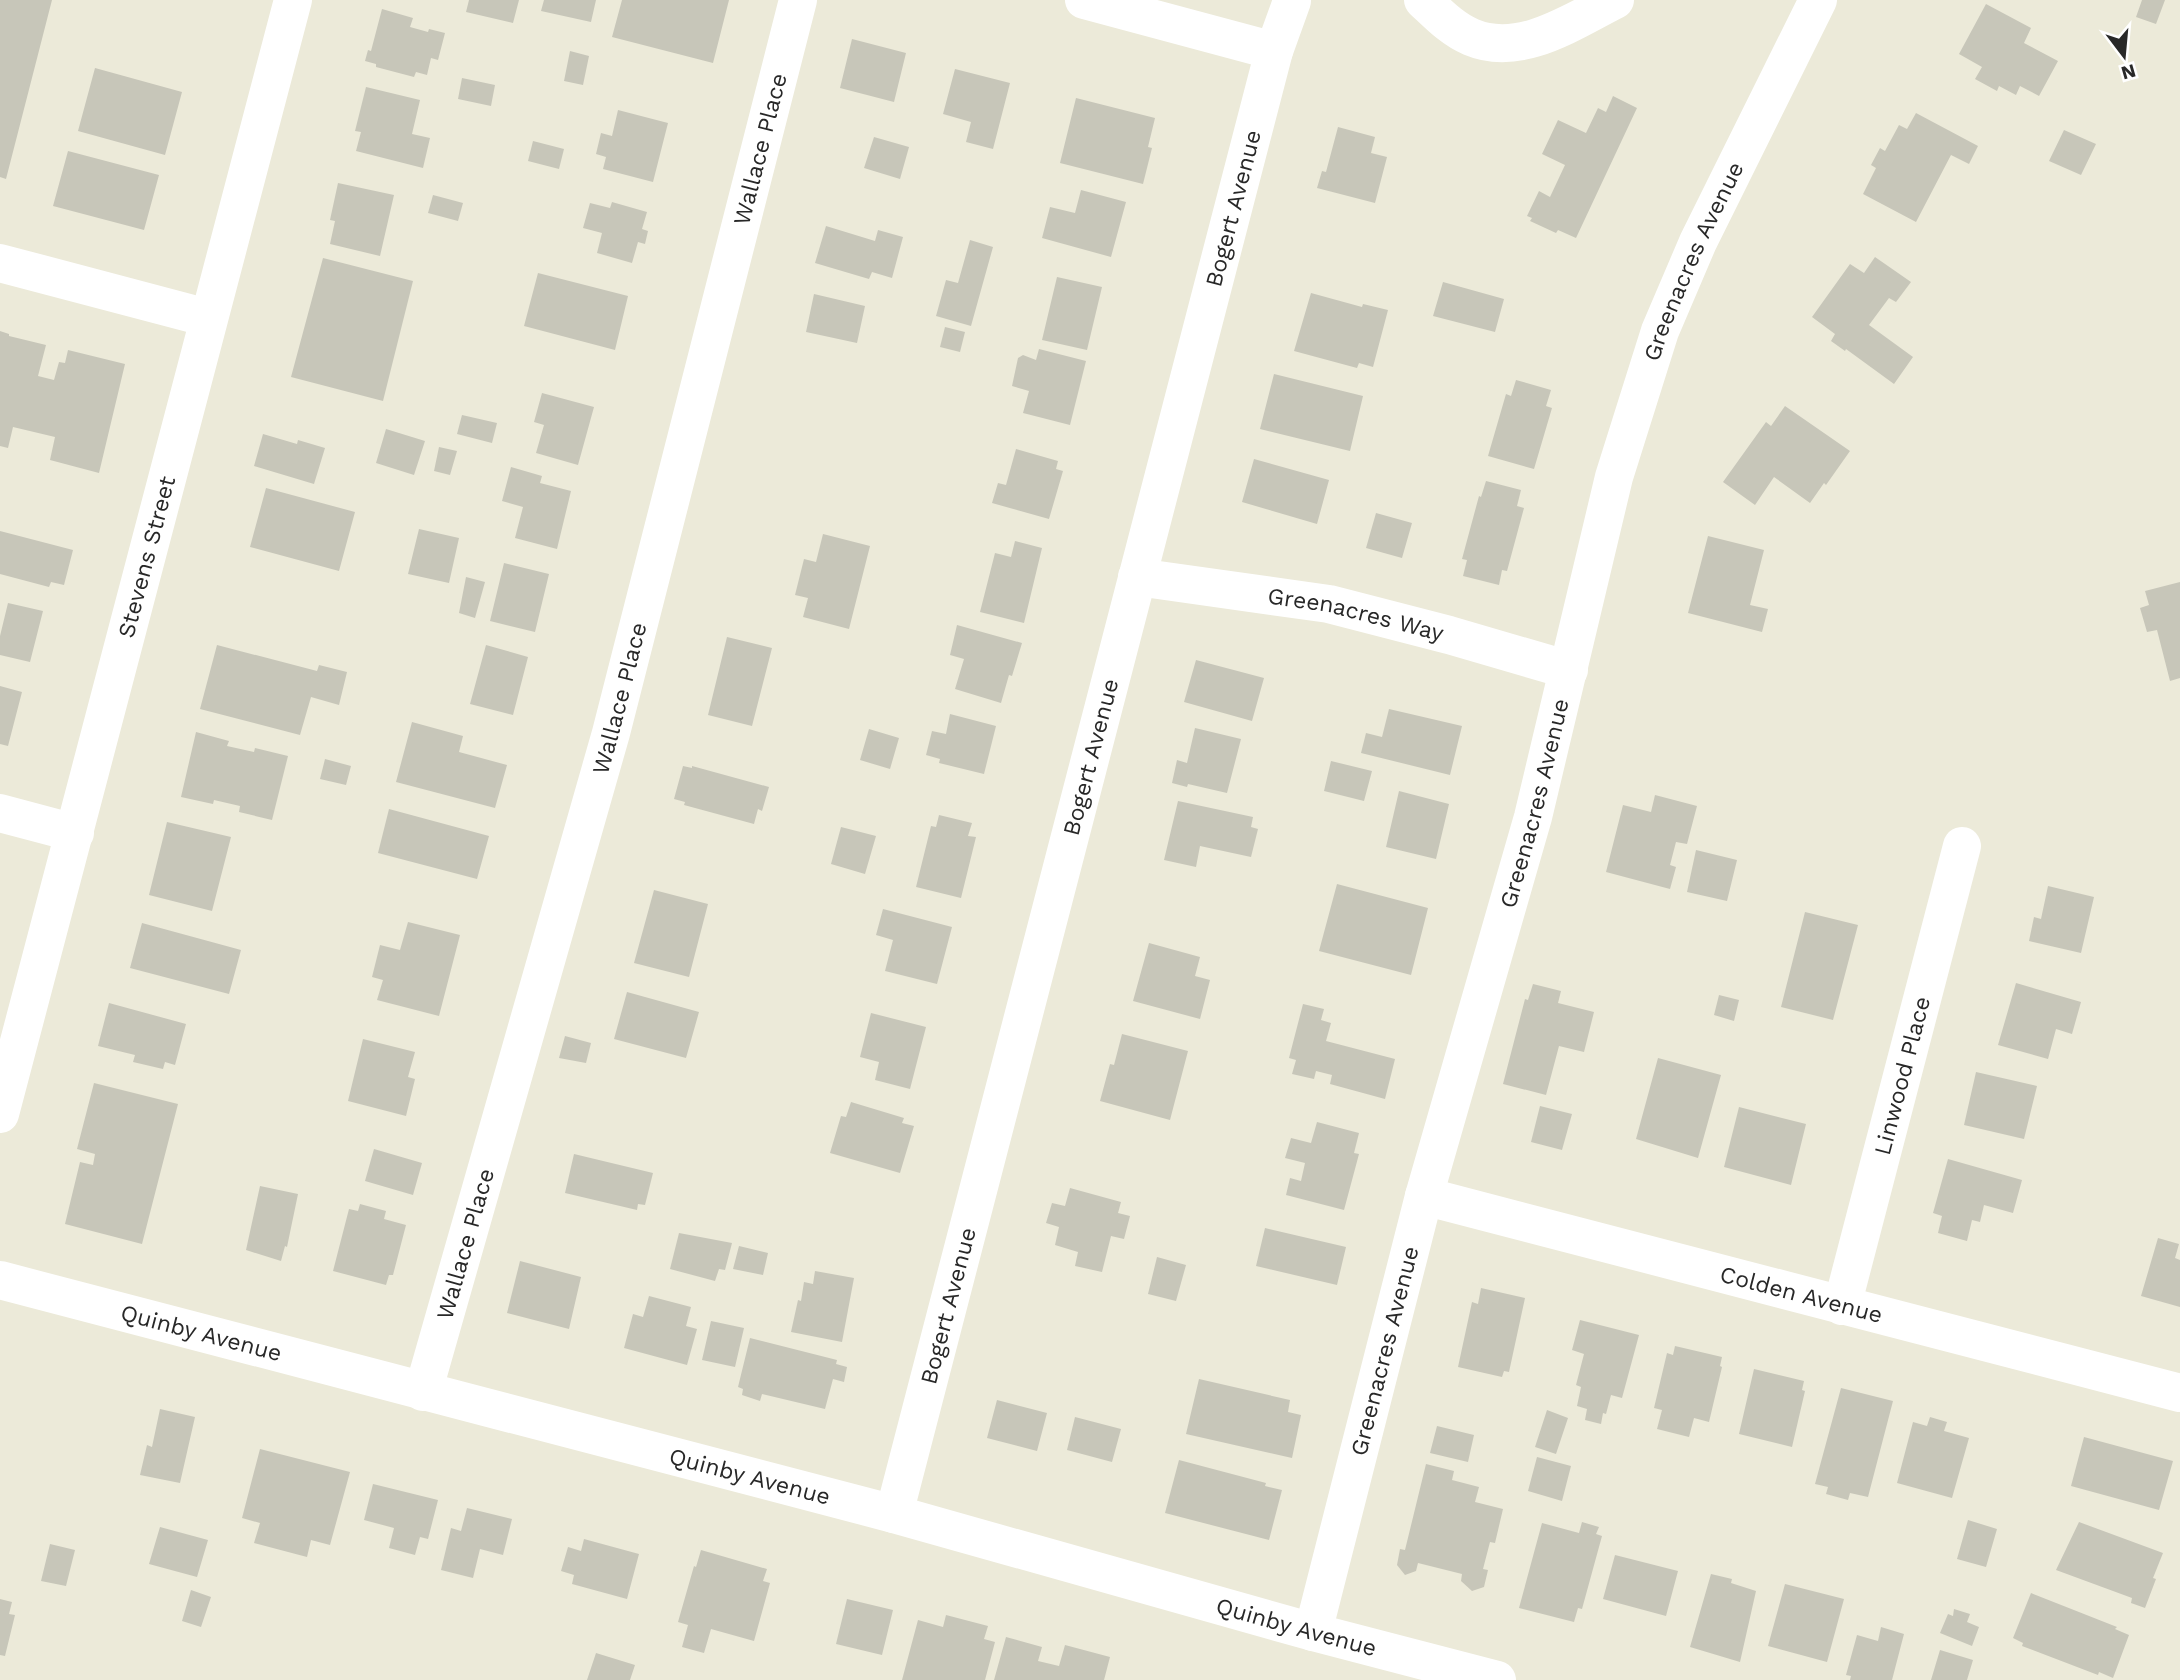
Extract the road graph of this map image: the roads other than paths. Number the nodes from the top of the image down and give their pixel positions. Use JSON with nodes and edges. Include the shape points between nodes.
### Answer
{"nodes":[{"id":1,"x":293,"y":0,"type":"edge"},
{"id":2,"x":798,"y":0,"type":"edge"},
{"id":3,"x":1084,"y":0,"type":"edge"},
{"id":4,"x":1423,"y":0,"type":"edge"},
{"id":5,"x":1615,"y":0,"type":"edge"},
{"id":6,"x":1818,"y":0,"type":"edge"},
{"id":7,"x":1292,"y":1,"type":"edge"},
{"id":8,"x":1274,"y":51,"type":"junction"},
{"id":9,"x":0,"y":263,"type":"edge"},
{"id":10,"x":208,"y":318,"type":"junction"},
{"id":11,"x":1137,"y":577,"type":"junction"},
{"id":12,"x":1569,"y":670,"type":"junction"},
{"id":13,"x":0,"y":813,"type":"edge"},
{"id":14,"x":75,"y":833,"type":"junction"},
{"id":15,"x":1962,"y":846,"type":"dead end"},
{"id":16,"x":0,"y":1114,"type":"edge"},
{"id":17,"x":1424,"y":1196,"type":"junction"},
{"id":18,"x":0,"y":1280,"type":"edge"},
{"id":19,"x":1842,"y":1306,"type":"junction"},
{"id":20,"x":423,"y":1392,"type":"junction"},
{"id":21,"x":2180,"y":1393,"type":"edge"},
{"id":22,"x":894,"y":1514,"type":"junction"},
{"id":23,"x":1313,"y":1632,"type":"junction"},
{"id":24,"x":1497,"y":1680,"type":"edge"}],
"edges":[{"from":1,"to":10,"type":"street","name":"Stevens Street"},
{"from":2,"to":20,"type":"street","name":"Wallace Place","via":[[611,733]]},
{"from":3,"to":8,"type":"street"},
{"from":4,"to":5,"type":"street","via":[[1469,37],[1510,43],[1546,35]]},
{"from":6,"to":12,"type":"street","name":"Greenacres Avenue","via":[[1698,242],[1660,331],[1614,477]]},
{"from":7,"to":8,"type":"street","name":"Bogert Avenue"},
{"from":8,"to":11,"type":"street","name":"Bogert Avenue"},
{"from":9,"to":10,"type":"street"},
{"from":10,"to":14,"type":"street","name":"Stevens Street"},
{"from":11,"to":12,"type":"street","name":"Greenacres Way","via":[[1329,604]]},
{"from":11,"to":22,"type":"street","name":"Bogert Avenue"},
{"from":12,"to":17,"type":"street","name":"Greenacres Avenue","via":[[1533,817]]},
{"from":13,"to":14,"type":"street"},
{"from":14,"to":16,"type":"street","name":"Stevens Street"},
{"from":15,"to":19,"type":"street","name":"Linwood Place"},
{"from":17,"to":19,"type":"street","name":"Colden Avenue"},
{"from":17,"to":23,"type":"street","name":"Greenacres Avenue"},
{"from":18,"to":20,"type":"street","name":"Quinby Avenue"},
{"from":19,"to":21,"type":"street","name":"Colden Avenue"},
{"from":20,"to":22,"type":"street","name":"Quinby Avenue"},
{"from":22,"to":23,"type":"street","name":"Quinby Avenue"},
{"from":23,"to":24,"type":"street","name":"Quinby Avenue"}]}
